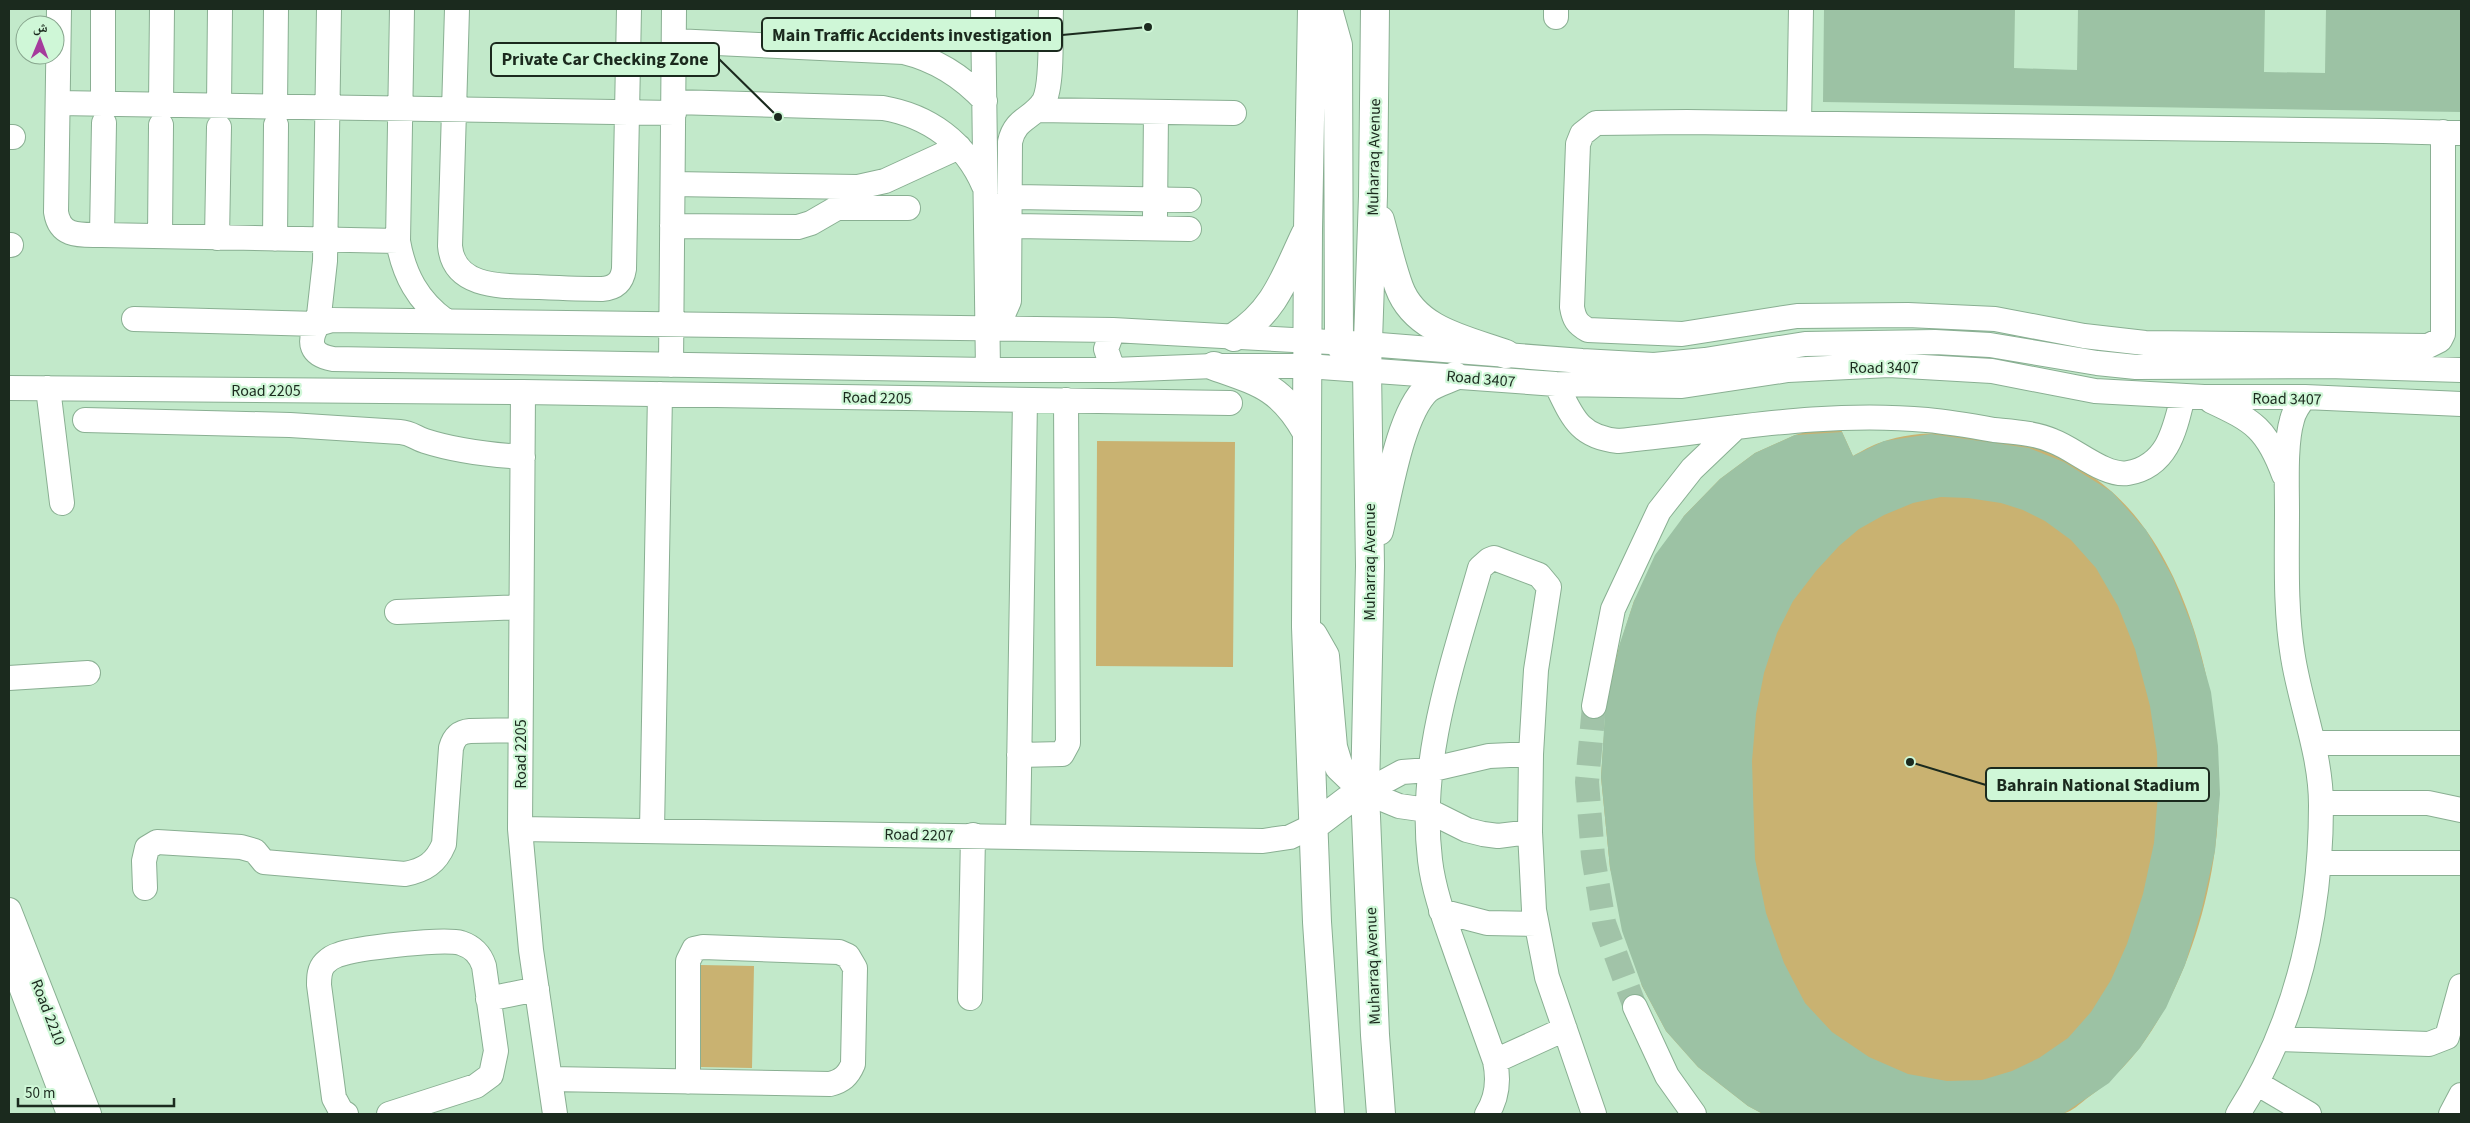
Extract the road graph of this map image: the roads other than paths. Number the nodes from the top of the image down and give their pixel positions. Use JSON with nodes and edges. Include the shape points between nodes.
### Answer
{"nodes":[{"id":1,"x":59,"y":9,"type":"edge"},
{"id":2,"x":103,"y":9,"type":"edge"},
{"id":3,"x":162,"y":9,"type":"edge"},
{"id":4,"x":220,"y":9,"type":"edge"},
{"id":5,"x":276,"y":9,"type":"edge"},
{"id":6,"x":329,"y":9,"type":"edge"},
{"id":7,"x":402,"y":9,"type":"edge"},
{"id":8,"x":457,"y":9,"type":"edge"},
{"id":9,"x":629,"y":9,"type":"edge"},
{"id":10,"x":674,"y":9,"type":"edge"},
{"id":11,"x":968,"y":9,"type":"edge"},
{"id":12,"x":1051,"y":9,"type":"edge"},
{"id":13,"x":1312,"y":9,"type":"edge"},
{"id":14,"x":1328,"y":9,"type":"edge"},
{"id":15,"x":1376,"y":9,"type":"edge"},
{"id":16,"x":1802,"y":9,"type":"edge"},
{"id":17,"x":983,"y":19,"type":"edge"},
{"id":18,"x":674,"y":41,"type":"junction"},
{"id":19,"x":985,"y":101,"type":"junction"},
{"id":20,"x":58,"y":103,"type":"junction"},
{"id":21,"x":328,"y":107,"type":"junction"},
{"id":22,"x":401,"y":108,"type":"junction"},
{"id":23,"x":674,"y":108,"type":"junction"},
{"id":24,"x":455,"y":110,"type":"junction"},
{"id":25,"x":1037,"y":110,"type":"junction"},
{"id":26,"x":627,"y":112,"type":"junction"},
{"id":27,"x":1156,"y":112,"type":"junction"},
{"id":28,"x":104,"y":113,"type":"junction"},
{"id":29,"x":1234,"y":113,"type":"dead end"},
{"id":30,"x":161,"y":115,"type":"junction"},
{"id":31,"x":219,"y":116,"type":"junction"},
{"id":32,"x":276,"y":116,"type":"junction"},
{"id":33,"x":1800,"y":123,"type":"junction"},
{"id":34,"x":2452,"y":133,"type":"edge"},
{"id":35,"x":959,"y":147,"type":"junction"},
{"id":36,"x":673,"y":184,"type":"junction"},
{"id":37,"x":986,"y":192,"type":"junction"},
{"id":38,"x":1374,"y":196,"type":"junction"},
{"id":39,"x":1009,"y":197,"type":"junction"},
{"id":40,"x":1051,"y":198,"type":"junction"},
{"id":41,"x":1115,"y":199,"type":"junction"},
{"id":42,"x":1155,"y":199,"type":"junction"},
{"id":43,"x":1189,"y":200,"type":"dead end"},
{"id":44,"x":908,"y":208,"type":"dead end"},
{"id":45,"x":672,"y":226,"type":"junction"},
{"id":46,"x":1009,"y":226,"type":"junction"},
{"id":47,"x":1051,"y":226,"type":"junction"},
{"id":48,"x":1114,"y":228,"type":"junction"},
{"id":49,"x":1155,"y":228,"type":"junction"},
{"id":50,"x":1188,"y":229,"type":"dead end"},
{"id":51,"x":1308,"y":229,"type":"junction"},
{"id":52,"x":102,"y":235,"type":"junction"},
{"id":53,"x":160,"y":236,"type":"junction"},
{"id":54,"x":218,"y":238,"type":"junction"},
{"id":55,"x":275,"y":238,"type":"junction"},
{"id":56,"x":326,"y":239,"type":"junction"},
{"id":57,"x":398,"y":241,"type":"junction"},
{"id":58,"x":1805,"y":316,"type":"junction"},
{"id":59,"x":134,"y":319,"type":"dead end"},
{"id":60,"x":446,"y":321,"type":"junction"},
{"id":61,"x":318,"y":324,"type":"junction"},
{"id":62,"x":672,"y":324,"type":"junction"},
{"id":63,"x":988,"y":327,"type":"junction"},
{"id":64,"x":1113,"y":330,"type":"junction"},
{"id":65,"x":1234,"y":337,"type":"junction"},
{"id":66,"x":1339,"y":343,"type":"junction"},
{"id":67,"x":1805,"y":344,"type":"junction"},
{"id":68,"x":1307,"y":353,"type":"junction"},
{"id":69,"x":1506,"y":354,"type":"junction"},
{"id":70,"x":1367,"y":357,"type":"junction"},
{"id":71,"x":671,"y":365,"type":"junction"},
{"id":72,"x":1214,"y":366,"type":"junction"},
{"id":73,"x":1806,"y":369,"type":"junction"},
{"id":74,"x":988,"y":370,"type":"junction"},
{"id":75,"x":1113,"y":370,"type":"junction"},
{"id":76,"x":2461,"y":370,"type":"edge"},
{"id":77,"x":1455,"y":376,"type":"junction"},
{"id":78,"x":1556,"y":384,"type":"junction"},
{"id":79,"x":9,"y":388,"type":"edge"},
{"id":80,"x":48,"y":388,"type":"junction"},
{"id":81,"x":523,"y":392,"type":"junction"},
{"id":82,"x":660,"y":394,"type":"junction"},
{"id":83,"x":2193,"y":397,"type":"junction"},
{"id":84,"x":2305,"y":398,"type":"junction"},
{"id":85,"x":1025,"y":400,"type":"junction"},
{"id":86,"x":1066,"y":400,"type":"junction"},
{"id":87,"x":1230,"y":402,"type":"dead end"},
{"id":88,"x":2461,"y":404,"type":"edge"},
{"id":89,"x":85,"y":420,"type":"dead end"},
{"id":90,"x":1736,"y":427,"type":"junction"},
{"id":91,"x":1306,"y":431,"type":"junction"},
{"id":92,"x":522,"y":457,"type":"junction"},
{"id":93,"x":2287,"y":483,"type":"junction"},
{"id":94,"x":62,"y":503,"type":"dead end"},
{"id":95,"x":1370,"y":566,"type":"junction"},
{"id":96,"x":521,"y":607,"type":"junction"},
{"id":97,"x":396,"y":612,"type":"dead end"},
{"id":98,"x":1306,"y":627,"type":"junction"},
{"id":99,"x":88,"y":674,"type":"dead end"},
{"id":100,"x":9,"y":678,"type":"edge"},
{"id":101,"x":1594,"y":706,"type":"tunnel mouth"},
{"id":102,"x":520,"y":730,"type":"junction"},
{"id":103,"x":2314,"y":743,"type":"junction"},
{"id":104,"x":2461,"y":743,"type":"edge"},
{"id":105,"x":1531,"y":754,"type":"junction"},
{"id":106,"x":1019,"y":755,"type":"junction"},
{"id":107,"x":1428,"y":770,"type":"junction"},
{"id":108,"x":1365,"y":792,"type":"junction"},
{"id":109,"x":2461,"y":795,"type":"edge"},
{"id":110,"x":2321,"y":803,"type":"junction"},
{"id":111,"x":2428,"y":803,"type":"junction"},
{"id":112,"x":1428,"y":810,"type":"junction"},
{"id":113,"x":2461,"y":810,"type":"edge"},
{"id":114,"x":1314,"y":825,"type":"junction"},
{"id":115,"x":520,"y":829,"type":"junction"},
{"id":116,"x":652,"y":830,"type":"junction"},
{"id":117,"x":1530,"y":832,"type":"junction"},
{"id":118,"x":973,"y":834,"type":"junction"},
{"id":119,"x":1018,"y":835,"type":"junction"},
{"id":120,"x":2320,"y":863,"type":"junction"},
{"id":121,"x":2461,"y":863,"type":"edge"},
{"id":122,"x":145,"y":888,"type":"dead end"},
{"id":123,"x":9,"y":910,"type":"edge"},
{"id":124,"x":1441,"y":911,"type":"junction"},
{"id":125,"x":1536,"y":924,"type":"junction"},
{"id":126,"x":9,"y":955,"type":"edge"},
{"id":127,"x":2461,"y":986,"type":"edge"},
{"id":128,"x":537,"y":989,"type":"junction"},
{"id":129,"x":488,"y":998,"type":"junction"},
{"id":130,"x":970,"y":998,"type":"dead end"},
{"id":131,"x":1635,"y":1006,"type":"tunnel mouth"},
{"id":132,"x":1565,"y":1029,"type":"junction"},
{"id":133,"x":2278,"y":1039,"type":"junction"},
{"id":134,"x":1495,"y":1061,"type":"junction"},
{"id":135,"x":550,"y":1079,"type":"junction"},
{"id":136,"x":688,"y":1082,"type":"junction"},
{"id":137,"x":2258,"y":1084,"type":"junction"},
{"id":138,"x":2461,"y":1095,"type":"edge"},
{"id":139,"x":69,"y":1114,"type":"edge"},
{"id":140,"x":89,"y":1114,"type":"edge"},
{"id":141,"x":346,"y":1114,"type":"edge"},
{"id":142,"x":389,"y":1114,"type":"edge"},
{"id":143,"x":555,"y":1114,"type":"edge"},
{"id":144,"x":1330,"y":1114,"type":"edge"},
{"id":145,"x":1381,"y":1114,"type":"edge"},
{"id":146,"x":1487,"y":1114,"type":"edge"},
{"id":147,"x":1594,"y":1114,"type":"edge"},
{"id":148,"x":1694,"y":1114,"type":"edge"},
{"id":149,"x":2238,"y":1114,"type":"edge"},
{"id":150,"x":2309,"y":1114,"type":"edge"},
{"id":151,"x":2451,"y":1114,"type":"edge"}],
"edges":[{"from":1,"to":20,"type":"street"},
{"from":2,"to":28,"type":"street"},
{"from":3,"to":30,"type":"street"},
{"from":4,"to":31,"type":"street"},
{"from":5,"to":32,"type":"street"},
{"from":6,"to":21,"type":"street"},
{"from":7,"to":22,"type":"street"},
{"from":8,"to":24,"type":"street"},
{"from":9,"to":26,"type":"street"},
{"from":10,"to":18,"type":"street"},
{"from":11,"to":17,"type":"street"},
{"from":12,"to":25,"type":"street","via":[[1048,88]]},
{"from":13,"to":51,"type":"main road"},
{"from":14,"to":66,"type":"main road","via":[[1338,45]]},
{"from":15,"to":38,"type":"main road","name":"Muharraq Avenue"},
{"from":16,"to":33,"type":"street"},
{"from":17,"to":19,"type":"street"},
{"from":18,"to":19,"type":"street","via":[[904,52],[948,69]]},
{"from":18,"to":23,"type":"street"},
{"from":19,"to":37,"type":"street"},
{"from":20,"to":28,"type":"street"},
{"from":20,"to":52,"type":"street","via":[[57,220],[61,227],[73,234]]},
{"from":21,"to":22,"type":"street"},
{"from":21,"to":32,"type":"street"},
{"from":21,"to":56,"type":"street"},
{"from":22,"to":24,"type":"street"},
{"from":22,"to":57,"type":"street"},
{"from":23,"to":26,"type":"street"},
{"from":23,"to":35,"type":"street","via":[[883,108],[916,116],[946,134]]},
{"from":23,"to":36,"type":"street"},
{"from":24,"to":26,"type":"street"},
{"from":24,"to":26,"type":"street","via":[[450,246],[458,269],[494,285],[602,289],[615,286],[624,269]]},
{"from":25,"to":27,"type":"street"},
{"from":25,"to":39,"type":"street","via":[[1019,122],[1011,134]]},
{"from":27,"to":29,"type":"street"},
{"from":27,"to":42,"type":"street"},
{"from":28,"to":30,"type":"street"},
{"from":28,"to":52,"type":"street"},
{"from":30,"to":31,"type":"street"},
{"from":30,"to":53,"type":"street"},
{"from":31,"to":32,"type":"street"},
{"from":31,"to":54,"type":"street"},
{"from":32,"to":55,"type":"street"},
{"from":33,"to":34,"type":"street"},
{"from":33,"to":58,"type":"street","via":[[1606,121],[1588,127],[1578,144],[1572,307],[1573,317],[1588,330],[1655,334],[1702,332]]},
{"from":34,"to":58,"type":"street","via":[[2444,334],[2435,344],[2428,346],[2145,343],[2084,336],[1995,319],[1908,315]]},
{"from":35,"to":36,"type":"street","via":[[885,181],[858,187]]},
{"from":35,"to":37,"type":"street","via":[[975,168]]},
{"from":36,"to":45,"type":"street"},
{"from":37,"to":63,"type":"street"},
{"from":38,"to":69,"type":"main road","via":[[1400,288],[1408,304],[1434,327]]},
{"from":38,"to":70,"type":"main road","name":"Muharraq Avenue"},
{"from":39,"to":40,"type":"street"},
{"from":39,"to":46,"type":"street"},
{"from":40,"to":41,"type":"street"},
{"from":40,"to":47,"type":"street"},
{"from":41,"to":42,"type":"street"},
{"from":41,"to":48,"type":"street"},
{"from":42,"to":43,"type":"street"},
{"from":42,"to":49,"type":"street"},
{"from":44,"to":45,"type":"street","via":[[837,208],[798,227]]},
{"from":45,"to":62,"type":"street"},
{"from":46,"to":47,"type":"street"},
{"from":46,"to":63,"type":"street","via":[[1008,301],[1002,317]]},
{"from":47,"to":48,"type":"street"},
{"from":48,"to":49,"type":"street"},
{"from":49,"to":50,"type":"street"},
{"from":51,"to":65,"type":"main road","via":[[1280,288],[1262,316]]},
{"from":51,"to":68,"type":"main road"},
{"from":52,"to":53,"type":"street"},
{"from":53,"to":54,"type":"street"},
{"from":54,"to":55,"type":"street"},
{"from":55,"to":56,"type":"street"},
{"from":56,"to":57,"type":"street"},
{"from":56,"to":61,"type":"street"},
{"from":57,"to":60,"type":"street","via":[[412,286],[433,312]]},
{"from":58,"to":67,"type":"street"},
{"from":59,"to":61,"type":"street"},
{"from":60,"to":61,"type":"street","via":[[332,320]]},
{"from":60,"to":62,"type":"street"},
{"from":61,"to":71,"type":"street","via":[[312,334],[313,347],[321,357],[333,359]]},
{"from":62,"to":63,"type":"street"},
{"from":62,"to":71,"type":"street"},
{"from":63,"to":64,"type":"street"},
{"from":63,"to":74,"type":"street"},
{"from":64,"to":65,"type":"street"},
{"from":64,"to":75,"type":"street","via":[[1106,349]]},
{"from":65,"to":68,"type":"street"},
{"from":66,"to":68,"type":"street"},
{"from":66,"to":70,"type":"main road","via":[[1349,360]]},
{"from":67,"to":69,"type":"street","name":"Road 3407","via":[[1654,365]]},
{"from":67,"to":73,"type":"street"},
{"from":67,"to":76,"type":"street","name":"Road 3407","via":[[1934,342],[1990,345],[2136,367],[2328,366]]},
{"from":68,"to":70,"type":"street","name":"Road 3407"},
{"from":68,"to":72,"type":"street"},
{"from":68,"to":91,"type":"main road"},
{"from":69,"to":70,"type":"street","name":"Road 3407"},
{"from":70,"to":77,"type":"street","name":"Road 3407"},
{"from":70,"to":95,"type":"main road","name":"Muharraq Avenue"},
{"from":71,"to":74,"type":"street"},
{"from":72,"to":75,"type":"street"},
{"from":72,"to":91,"type":"main road","via":[[1274,391],[1290,405]]},
{"from":73,"to":78,"type":"street","name":"Road 3407","via":[[1682,386]]},
{"from":73,"to":83,"type":"street","name":"Road 3407","via":[[1889,365],[1992,371],[2095,391]]},
{"from":74,"to":75,"type":"street"},
{"from":77,"to":78,"type":"street","name":"Road 3407"},
{"from":77,"to":95,"type":"main road","via":[[1428,389],[1406,425]]},
{"from":78,"to":90,"type":"street","via":[[1576,423],[1609,440]]},
{"from":79,"to":80,"type":"street","name":"Road 2205"},
{"from":80,"to":81,"type":"street","name":"Road 2205"},
{"from":80,"to":94,"type":"street"},
{"from":81,"to":82,"type":"street","name":"Road 2205"},
{"from":81,"to":92,"type":"street","name":"Road 2205"},
{"from":82,"to":85,"type":"street","name":"Road 2205"},
{"from":82,"to":116,"type":"street"},
{"from":83,"to":84,"type":"street","name":"Road 3407"},
{"from":83,"to":90,"type":"street","via":[[2164,452],[2136,472],[2125,474],[2104,469],[2065,446],[2039,436],[1927,420],[1828,418]]},
{"from":83,"to":93,"type":"street","via":[[2241,415],[2258,427],[2275,450]]},
{"from":84,"to":88,"type":"street","name":"Road 3407"},
{"from":84,"to":93,"type":"street","via":[[2292,420]]},
{"from":85,"to":86,"type":"street","name":"Road 2205"},
{"from":85,"to":106,"type":"street"},
{"from":86,"to":87,"type":"street","name":"Road 2205"},
{"from":86,"to":106,"type":"street","via":[[1068,743],[1062,754]]},
{"from":89,"to":92,"type":"street","via":[[290,425],[400,432],[424,441]]},
{"from":90,"to":101,"type":"street","via":[[1692,469],[1659,512],[1613,609]]},
{"from":91,"to":98,"type":"main road"},
{"from":92,"to":96,"type":"street","name":"Road 2205"},
{"from":93,"to":103,"type":"street","via":[[2288,619],[2293,659]]},
{"from":95,"to":108,"type":"main road","name":"Muharraq Avenue"},
{"from":96,"to":97,"type":"street"},
{"from":96,"to":102,"type":"street","name":"Road 2205"},
{"from":98,"to":108,"type":"main road","via":[[1325,656],[1333,747],[1339,767]]},
{"from":98,"to":114,"type":"main road"},
{"from":99,"to":100,"type":"street"},
{"from":102,"to":115,"type":"street","name":"Road 2205"},
{"from":102,"to":122,"type":"street","via":[[470,730],[455,738],[451,748],[444,844],[439,857],[418,871],[405,874],[264,862],[255,851],[241,847],[157,842],[147,848]]},
{"from":103,"to":104,"type":"street"},
{"from":103,"to":110,"type":"street"},
{"from":105,"to":107,"type":"street","via":[[1489,756]]},
{"from":105,"to":107,"type":"street","via":[[1536,670],[1549,587],[1539,575],[1494,558],[1480,568],[1452,665]]},
{"from":105,"to":117,"type":"street"},
{"from":106,"to":119,"type":"street"},
{"from":107,"to":108,"type":"street","via":[[1402,772]]},
{"from":107,"to":112,"type":"street"},
{"from":108,"to":112,"type":"street","via":[[1399,806]]},
{"from":108,"to":114,"type":"main road","via":[[1348,800]]},
{"from":108,"to":145,"type":"main road","name":"Muharraq Avenue"},
{"from":109,"to":111,"type":"street"},
{"from":110,"to":111,"type":"street"},
{"from":110,"to":120,"type":"street"},
{"from":111,"to":113,"type":"street"},
{"from":112,"to":117,"type":"street","via":[[1482,834],[1498,836]]},
{"from":112,"to":124,"type":"street","via":[[1430,860]]},
{"from":114,"to":119,"type":"street","name":"Road 2207","via":[[1290,837],[1262,841]]},
{"from":114,"to":144,"type":"main road"},
{"from":115,"to":116,"type":"street","name":"Road 2207"},
{"from":115,"to":128,"type":"street","name":"Road 2205","via":[[526,912]]},
{"from":116,"to":118,"type":"street","name":"Road 2207"},
{"from":117,"to":125,"type":"street"},
{"from":118,"to":119,"type":"street","name":"Road 2207"},
{"from":118,"to":130,"type":"street"},
{"from":120,"to":121,"type":"street"},
{"from":120,"to":133,"type":"street","via":[[2309,946]]},
{"from":123,"to":140,"type":"street","name":"Road 2210"},
{"from":124,"to":125,"type":"street","via":[[1486,923]]},
{"from":124,"to":134,"type":"street"},
{"from":125,"to":132,"type":"street","via":[[1547,977]]},
{"from":126,"to":139,"type":"street","name":"Road 2210"},
{"from":127,"to":133,"type":"street","via":[[2447,1036],[2429,1044]]},
{"from":128,"to":129,"type":"street"},
{"from":128,"to":135,"type":"street","name":"Road 2205"},
{"from":129,"to":141,"type":"street","via":[[481,957],[459,943],[436,941],[352,951],[337,955],[324,964],[319,985],[334,1098]]},
{"from":129,"to":142,"type":"street","via":[[496,1052],[491,1075],[476,1086]]},
{"from":131,"to":148,"type":"street","via":[[1667,1076]]},
{"from":132,"to":134,"type":"street"},
{"from":132,"to":147,"type":"street"},
{"from":133,"to":137,"type":"street"},
{"from":134,"to":146,"type":"street","via":[[1497,1087]]},
{"from":135,"to":136,"type":"street"},
{"from":135,"to":143,"type":"street","name":"Road 2205"},
{"from":136,"to":136,"type":"street","via":[[830,1084],[845,1078],[853,1064],[855,968],[851,959],[839,952],[694,949],[688,961]]},
{"from":137,"to":149,"type":"street"},
{"from":137,"to":150,"type":"street"},
{"from":138,"to":151,"type":"street"}]}
